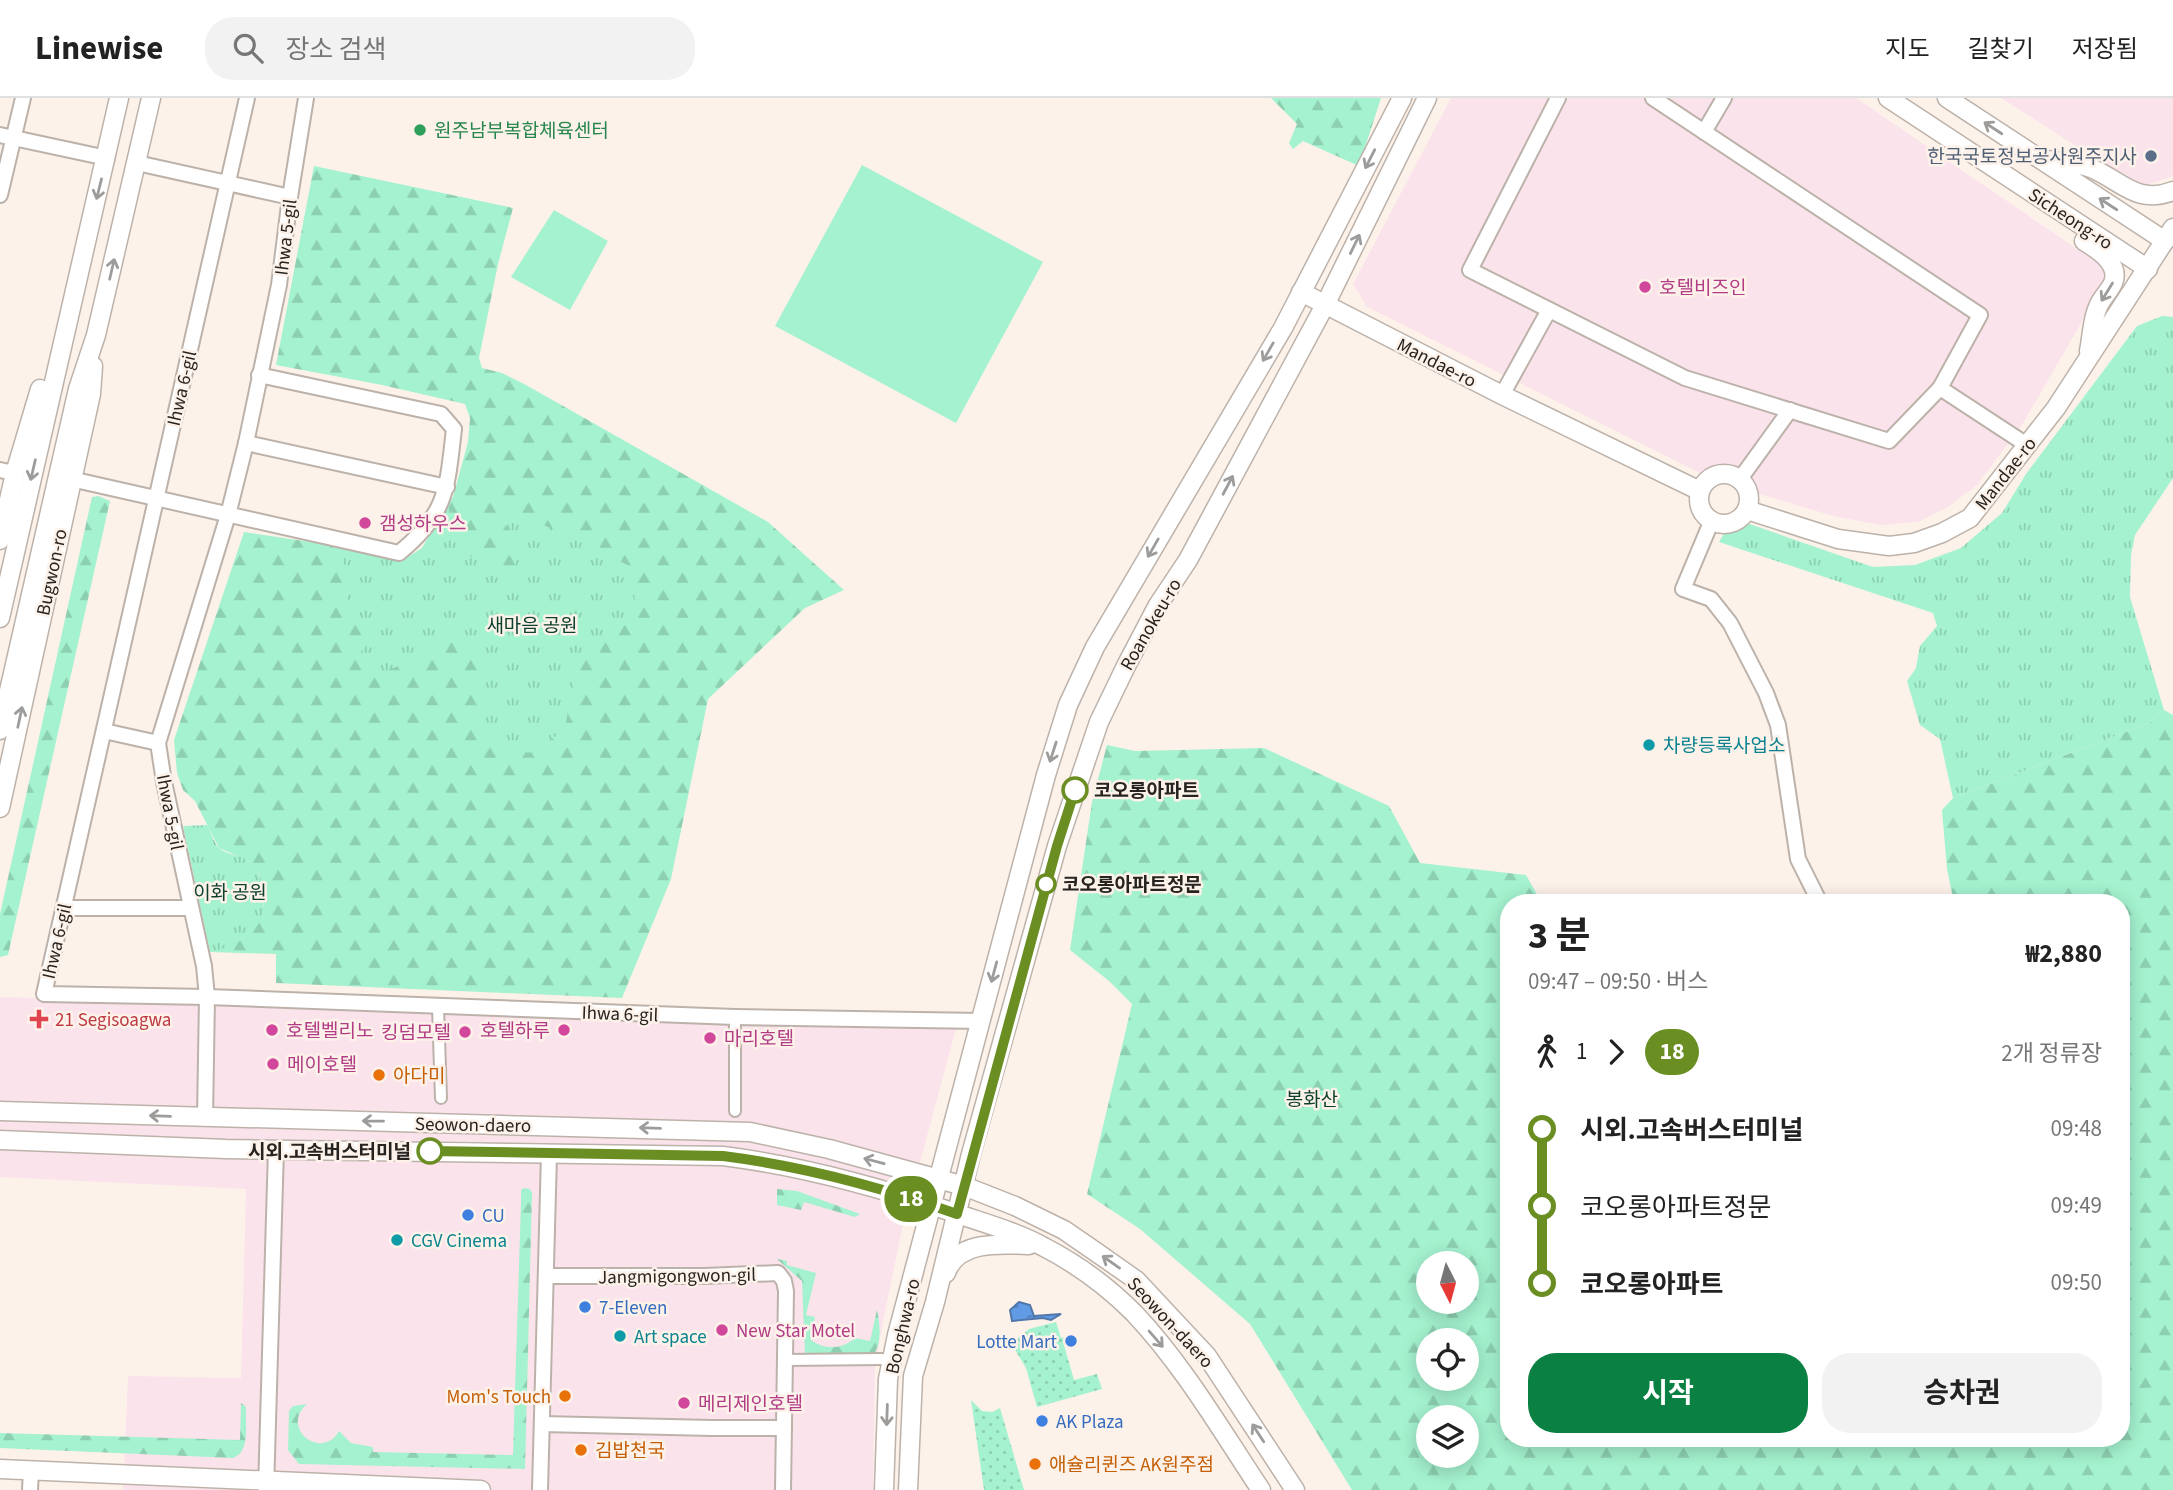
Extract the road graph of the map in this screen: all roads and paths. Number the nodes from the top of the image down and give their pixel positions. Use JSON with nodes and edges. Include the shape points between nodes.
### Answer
{"nodes":[{"id":1,"x":23,"y":98,"type":"edge"},
{"id":2,"x":119,"y":98,"type":"edge"},
{"id":3,"x":151,"y":98,"type":"edge"},
{"id":4,"x":247,"y":98,"type":"edge"},
{"id":5,"x":306,"y":98,"type":"edge"},
{"id":6,"x":1402,"y":98,"type":"edge"},
{"id":7,"x":1426,"y":98,"type":"edge"},
{"id":8,"x":1558,"y":98,"type":"edge"},
{"id":9,"x":1653,"y":98,"type":"edge"},
{"id":10,"x":1724,"y":98,"type":"edge"},
{"id":11,"x":1888,"y":98,"type":"edge"},
{"id":12,"x":1947,"y":98,"type":"edge"},
{"id":13,"x":1704,"y":132,"type":"junction"},
{"id":14,"x":7,"y":136,"type":"edge"},
{"id":15,"x":107,"y":158,"type":"junction"},
{"id":16,"x":2040,"y":159,"type":"junction"},
{"id":17,"x":136,"y":163,"type":"junction"},
{"id":18,"x":228,"y":183,"type":"junction"},
{"id":19,"x":2029,"y":191,"type":"junction"},
{"id":20,"x":2173,"y":191,"type":"edge"},
{"id":21,"x":0,"y":195,"type":"edge"},
{"id":22,"x":290,"y":197,"type":"junction"},
{"id":23,"x":2169,"y":235,"type":"edge"},
{"id":24,"x":2148,"y":269,"type":"junction"},
{"id":25,"x":1301,"y":292,"type":"junction"},
{"id":26,"x":1325,"y":305,"type":"junction"},
{"id":27,"x":1549,"y":310,"type":"junction"},
{"id":28,"x":64,"y":331,"type":"junction"},
{"id":29,"x":96,"y":335,"type":"junction"},
{"id":30,"x":2087,"y":361,"type":"junction"},
{"id":31,"x":259,"y":375,"type":"junction"},
{"id":32,"x":1940,"y":388,"type":"junction"},
{"id":33,"x":1502,"y":395,"type":"junction"},
{"id":34,"x":1790,"y":410,"type":"junction"},
{"id":35,"x":246,"y":443,"type":"junction"},
{"id":36,"x":2027,"y":445,"type":"junction"},
{"id":37,"x":8,"y":471,"type":"edge"},
{"id":38,"x":1740,"y":479,"type":"junction"},
{"id":39,"x":71,"y":480,"type":"junction"},
{"id":40,"x":447,"y":487,"type":"junction"},
{"id":41,"x":1700,"y":491,"type":"junction"},
{"id":42,"x":156,"y":499,"type":"junction"},
{"id":43,"x":1747,"y":510,"type":"junction"},
{"id":44,"x":228,"y":515,"type":"junction"},
{"id":45,"x":1712,"y":520,"type":"junction"},
{"id":46,"x":0,"y":540,"type":"edge"},
{"id":47,"x":0,"y":618,"type":"edge"},
{"id":48,"x":0,"y":730,"type":"edge"},
{"id":49,"x":104,"y":731,"type":"junction"},
{"id":50,"x":158,"y":743,"type":"junction"},
{"id":51,"x":0,"y":808,"type":"edge"},
{"id":52,"x":1028,"y":842,"type":"junction"},
{"id":53,"x":1057,"y":846,"type":"junction"},
{"id":54,"x":1816,"y":894,"type":"edge"},
{"id":55,"x":64,"y":908,"type":"junction"},
{"id":56,"x":191,"y":908,"type":"junction"},
{"id":57,"x":207,"y":997,"type":"junction"},
{"id":58,"x":438,"y":1007,"type":"junction"},
{"id":59,"x":735,"y":1017,"type":"junction"},
{"id":60,"x":981,"y":1021,"type":"junction"},
{"id":61,"x":441,"y":1098,"type":"dead end"},
{"id":62,"x":0,"y":1111,"type":"edge"},
{"id":63,"x":735,"y":1111,"type":"dead end"},
{"id":64,"x":205,"y":1118,"type":"junction"},
{"id":65,"x":277,"y":1120,"type":"junction"},
{"id":66,"x":0,"y":1140,"type":"edge"},
{"id":67,"x":24,"y":1142,"type":"junction"},
{"id":68,"x":0,"y":1149,"type":"edge"},
{"id":69,"x":276,"y":1149,"type":"junction"},
{"id":70,"x":549,"y":1154,"type":"junction"},
{"id":71,"x":940,"y":1179,"type":"junction"},
{"id":72,"x":964,"y":1186,"type":"junction"},
{"id":73,"x":933,"y":1205,"type":"junction"},
{"id":74,"x":957,"y":1214,"type":"junction"},
{"id":75,"x":1042,"y":1245,"type":"junction"},
{"id":76,"x":545,"y":1276,"type":"junction"},
{"id":77,"x":934,"y":1302,"type":"junction"},
{"id":78,"x":882,"y":1359,"type":"dead end"},
{"id":79,"x":785,"y":1360,"type":"junction"},
{"id":80,"x":542,"y":1424,"type":"junction"},
{"id":81,"x":784,"y":1427,"type":"junction"},
{"id":82,"x":0,"y":1469,"type":"edge"},
{"id":83,"x":31,"y":1470,"type":"junction"},
{"id":84,"x":266,"y":1485,"type":"edge"},
{"id":85,"x":30,"y":1490,"type":"edge"},
{"id":86,"x":481,"y":1490,"type":"edge"},
{"id":87,"x":540,"y":1490,"type":"edge"},
{"id":88,"x":783,"y":1490,"type":"edge"},
{"id":89,"x":884,"y":1490,"type":"edge"},
{"id":90,"x":908,"y":1490,"type":"edge"},
{"id":91,"x":1261,"y":1490,"type":"edge"},
{"id":92,"x":1295,"y":1490,"type":"edge"}],
"edges":[{"from":1,"to":14,"type":"street"},
{"from":2,"to":15,"type":"street","name":"Bugwon-ro"},
{"from":3,"to":17,"type":"street","name":"Bugwon-ro"},
{"from":4,"to":18,"type":"street","name":"Ihwa 6-gil"},
{"from":5,"to":22,"type":"street","name":"Ihwa 5-gil"},
{"from":6,"to":25,"type":"street","name":"Roanokeu-ro","one_way":true},
{"from":26,"to":7,"type":"street","name":"Roanokeu-ro","one_way":true},
{"from":8,"to":27,"type":"street","via":[[1470,270]]},
{"from":9,"to":13,"type":"street"},
{"from":10,"to":13,"type":"street"},
{"from":11,"to":19,"type":"street","name":"Sicheong-ro"},
{"from":16,"to":12,"type":"street","name":"Sicheong-ro","one_way":true},
{"from":13,"to":32,"type":"street","via":[[1980,314]]},
{"from":14,"to":15,"type":"street"},
{"from":14,"to":21,"type":"street"},
{"from":15,"to":17,"type":"street"},
{"from":15,"to":28,"type":"street","name":"Bugwon-ro","one_way":true},
{"from":16,"to":20,"type":"street","via":[[2089,167],[2139,195]]},
{"from":23,"to":16,"type":"street","name":"Sicheong-ro","one_way":true},
{"from":17,"to":18,"type":"street"},
{"from":29,"to":17,"type":"street","name":"Bugwon-ro","one_way":true},
{"from":18,"to":22,"type":"street"},
{"from":18,"to":42,"type":"street","name":"Ihwa 6-gil"},
{"from":19,"to":24,"type":"street","name":"Sicheong-ro"},
{"from":19,"to":30,"type":"street","one_way":true,"via":[[2113,267],[2113,283],[2098,306]]},
{"from":22,"to":31,"type":"street","name":"Ihwa 5-gil","via":[[279,285]]},
{"from":23,"to":24,"type":"street","name":"Mandae-ro"},
{"from":24,"to":30,"type":"street","name":"Mandae-ro"},
{"from":25,"to":26,"type":"street","name":"Mandae-ro"},
{"from":25,"to":52,"type":"street","name":"Roanokeu-ro","one_way":true,"via":[[1095,647],[1069,705]]},
{"from":26,"to":33,"type":"street","name":"Mandae-ro"},
{"from":53,"to":26,"type":"street","name":"Roanokeu-ro","one_way":true,"via":[[1100,722],[1126,666]]},
{"from":27,"to":33,"type":"street"},
{"from":27,"to":34,"type":"street","via":[[1685,378]]},
{"from":28,"to":37,"type":"street","name":"Bugwon-ro"},
{"from":28,"to":47,"type":"street","name":"Bugwon-ro","one_way":true},
{"from":29,"to":39,"type":"street","name":"Bugwon-ro","via":[[90,394]]},
{"from":29,"to":48,"type":"street","name":"Bugwon-ro","via":[[78,389]]},
{"from":30,"to":36,"type":"street","name":"Mandae-ro"},
{"from":31,"to":35,"type":"street","name":"Ihwa 5-gil"},
{"from":31,"to":40,"type":"street","via":[[441,414],[454,429]]},
{"from":32,"to":34,"type":"street","via":[[1888,441]]},
{"from":32,"to":36,"type":"street"},
{"from":33,"to":41,"type":"street","name":"Mandae-ro"},
{"from":34,"to":38,"type":"street"},
{"from":35,"to":40,"type":"street"},
{"from":35,"to":44,"type":"street","name":"Ihwa 5-gil"},
{"from":36,"to":43,"type":"street","name":"Mandae-ro","via":[[1970,517],[1914,543],[1889,546],[1838,539]]},
{"from":37,"to":46,"type":"street","name":"Bugwon-ro"},
{"from":38,"to":41,"type":"street","via":[[1720,474],[1706,481]]},
{"from":38,"to":43,"type":"street","via":[[1748,489]]},
{"from":39,"to":42,"type":"street"},
{"from":51,"to":39,"type":"street","name":"Bugwon-ro","one_way":true},
{"from":40,"to":44,"type":"street","via":[[435,517],[399,553]]},
{"from":41,"to":45,"type":"street","via":[[1702,512]]},
{"from":42,"to":44,"type":"street"},
{"from":42,"to":49,"type":"street","name":"Ihwa 6-gil"},
{"from":43,"to":45,"type":"street","via":[[1731,524]]},
{"from":44,"to":50,"type":"street","name":"Ihwa 5-gil"},
{"from":45,"to":54,"type":"street","via":[[1683,589],[1711,599],[1730,623],[1766,693],[1778,725],[1798,859]]},
{"from":49,"to":50,"type":"street"},
{"from":49,"to":55,"type":"street","name":"Ihwa 6-gil"},
{"from":50,"to":56,"type":"street","name":"Ihwa 5-gil"},
{"from":52,"to":53,"type":"street"},
{"from":52,"to":60,"type":"street","name":"Roanokeu-ro","one_way":true},
{"from":53,"to":72,"type":"street","name":"Roanokeu-ro"},
{"from":55,"to":56,"type":"street"},
{"from":55,"to":57,"type":"street","name":"Ihwa 6-gil","via":[[44,994]]},
{"from":56,"to":57,"type":"street","name":"Ihwa 5-gil"},
{"from":57,"to":58,"type":"street","name":"Ihwa 6-gil"},
{"from":57,"to":64,"type":"street","name":"Ihwa 5-gil"},
{"from":58,"to":59,"type":"street","name":"Ihwa 6-gil"},
{"from":58,"to":61,"type":"street"},
{"from":59,"to":60,"type":"street","name":"Ihwa 6-gil"},
{"from":59,"to":63,"type":"street"},
{"from":60,"to":71,"type":"street","name":"Roanokeu-ro"},
{"from":64,"to":62,"type":"street","name":"Seowon-daero","one_way":true},
{"from":64,"to":65,"type":"street","name":"Seowon-daero"},
{"from":65,"to":69,"type":"street"},
{"from":71,"to":65,"type":"street","name":"Seowon-daero","one_way":true,"via":[[750,1132]]},
{"from":66,"to":67,"type":"street","name":"Seowon-daero"},
{"from":67,"to":68,"type":"street"},
{"from":67,"to":69,"type":"street","name":"Seowon-daero"},
{"from":69,"to":70,"type":"street","name":"Seowon-daero"},
{"from":69,"to":84,"type":"street"},
{"from":70,"to":73,"type":"street","name":"Seowon-daero","via":[[675,1154],[768,1161]]},
{"from":70,"to":76,"type":"street","name":"Seowon-daero"},
{"from":71,"to":72,"type":"street","name":"Seowon-daero"},
{"from":71,"to":73,"type":"street","name":"Bonghwa-ro"},
{"from":72,"to":74,"type":"street","name":"Bonghwa-ro"},
{"from":92,"to":72,"type":"street","name":"Seowon-daero","one_way":true,"via":[[1207,1356],[1136,1280],[1064,1230]]},
{"from":73,"to":74,"type":"street","name":"Seowon-daero"},
{"from":73,"to":89,"type":"street","name":"Bonghwa-ro","one_way":true,"via":[[888,1379]]},
{"from":74,"to":75,"type":"street","name":"Seowon-daero"},
{"from":74,"to":77,"type":"street","name":"Bonghwa-ro"},
{"from":75,"to":77,"type":"street","via":[[988,1244],[959,1255],[948,1266]]},
{"from":75,"to":91,"type":"street","name":"Seowon-daero","one_way":true,"via":[[1088,1273],[1133,1313],[1180,1367]]},
{"from":76,"to":79,"type":"street","name":"Jangmigongwon-gil","via":[[778,1273],[786,1291]]},
{"from":76,"to":80,"type":"street","name":"Seowon-daero"},
{"from":77,"to":90,"type":"street","name":"Bonghwa-ro","via":[[913,1376]]},
{"from":78,"to":79,"type":"street"},
{"from":79,"to":81,"type":"street","name":"Jangmigongwon-gil"},
{"from":80,"to":81,"type":"street"},
{"from":80,"to":87,"type":"street","name":"Seowon-daero"},
{"from":81,"to":88,"type":"street","name":"Jangmigongwon-gil"},
{"from":82,"to":83,"type":"street"},
{"from":83,"to":84,"type":"street"},
{"from":83,"to":85,"type":"street"},
{"from":84,"to":86,"type":"street"}]}
